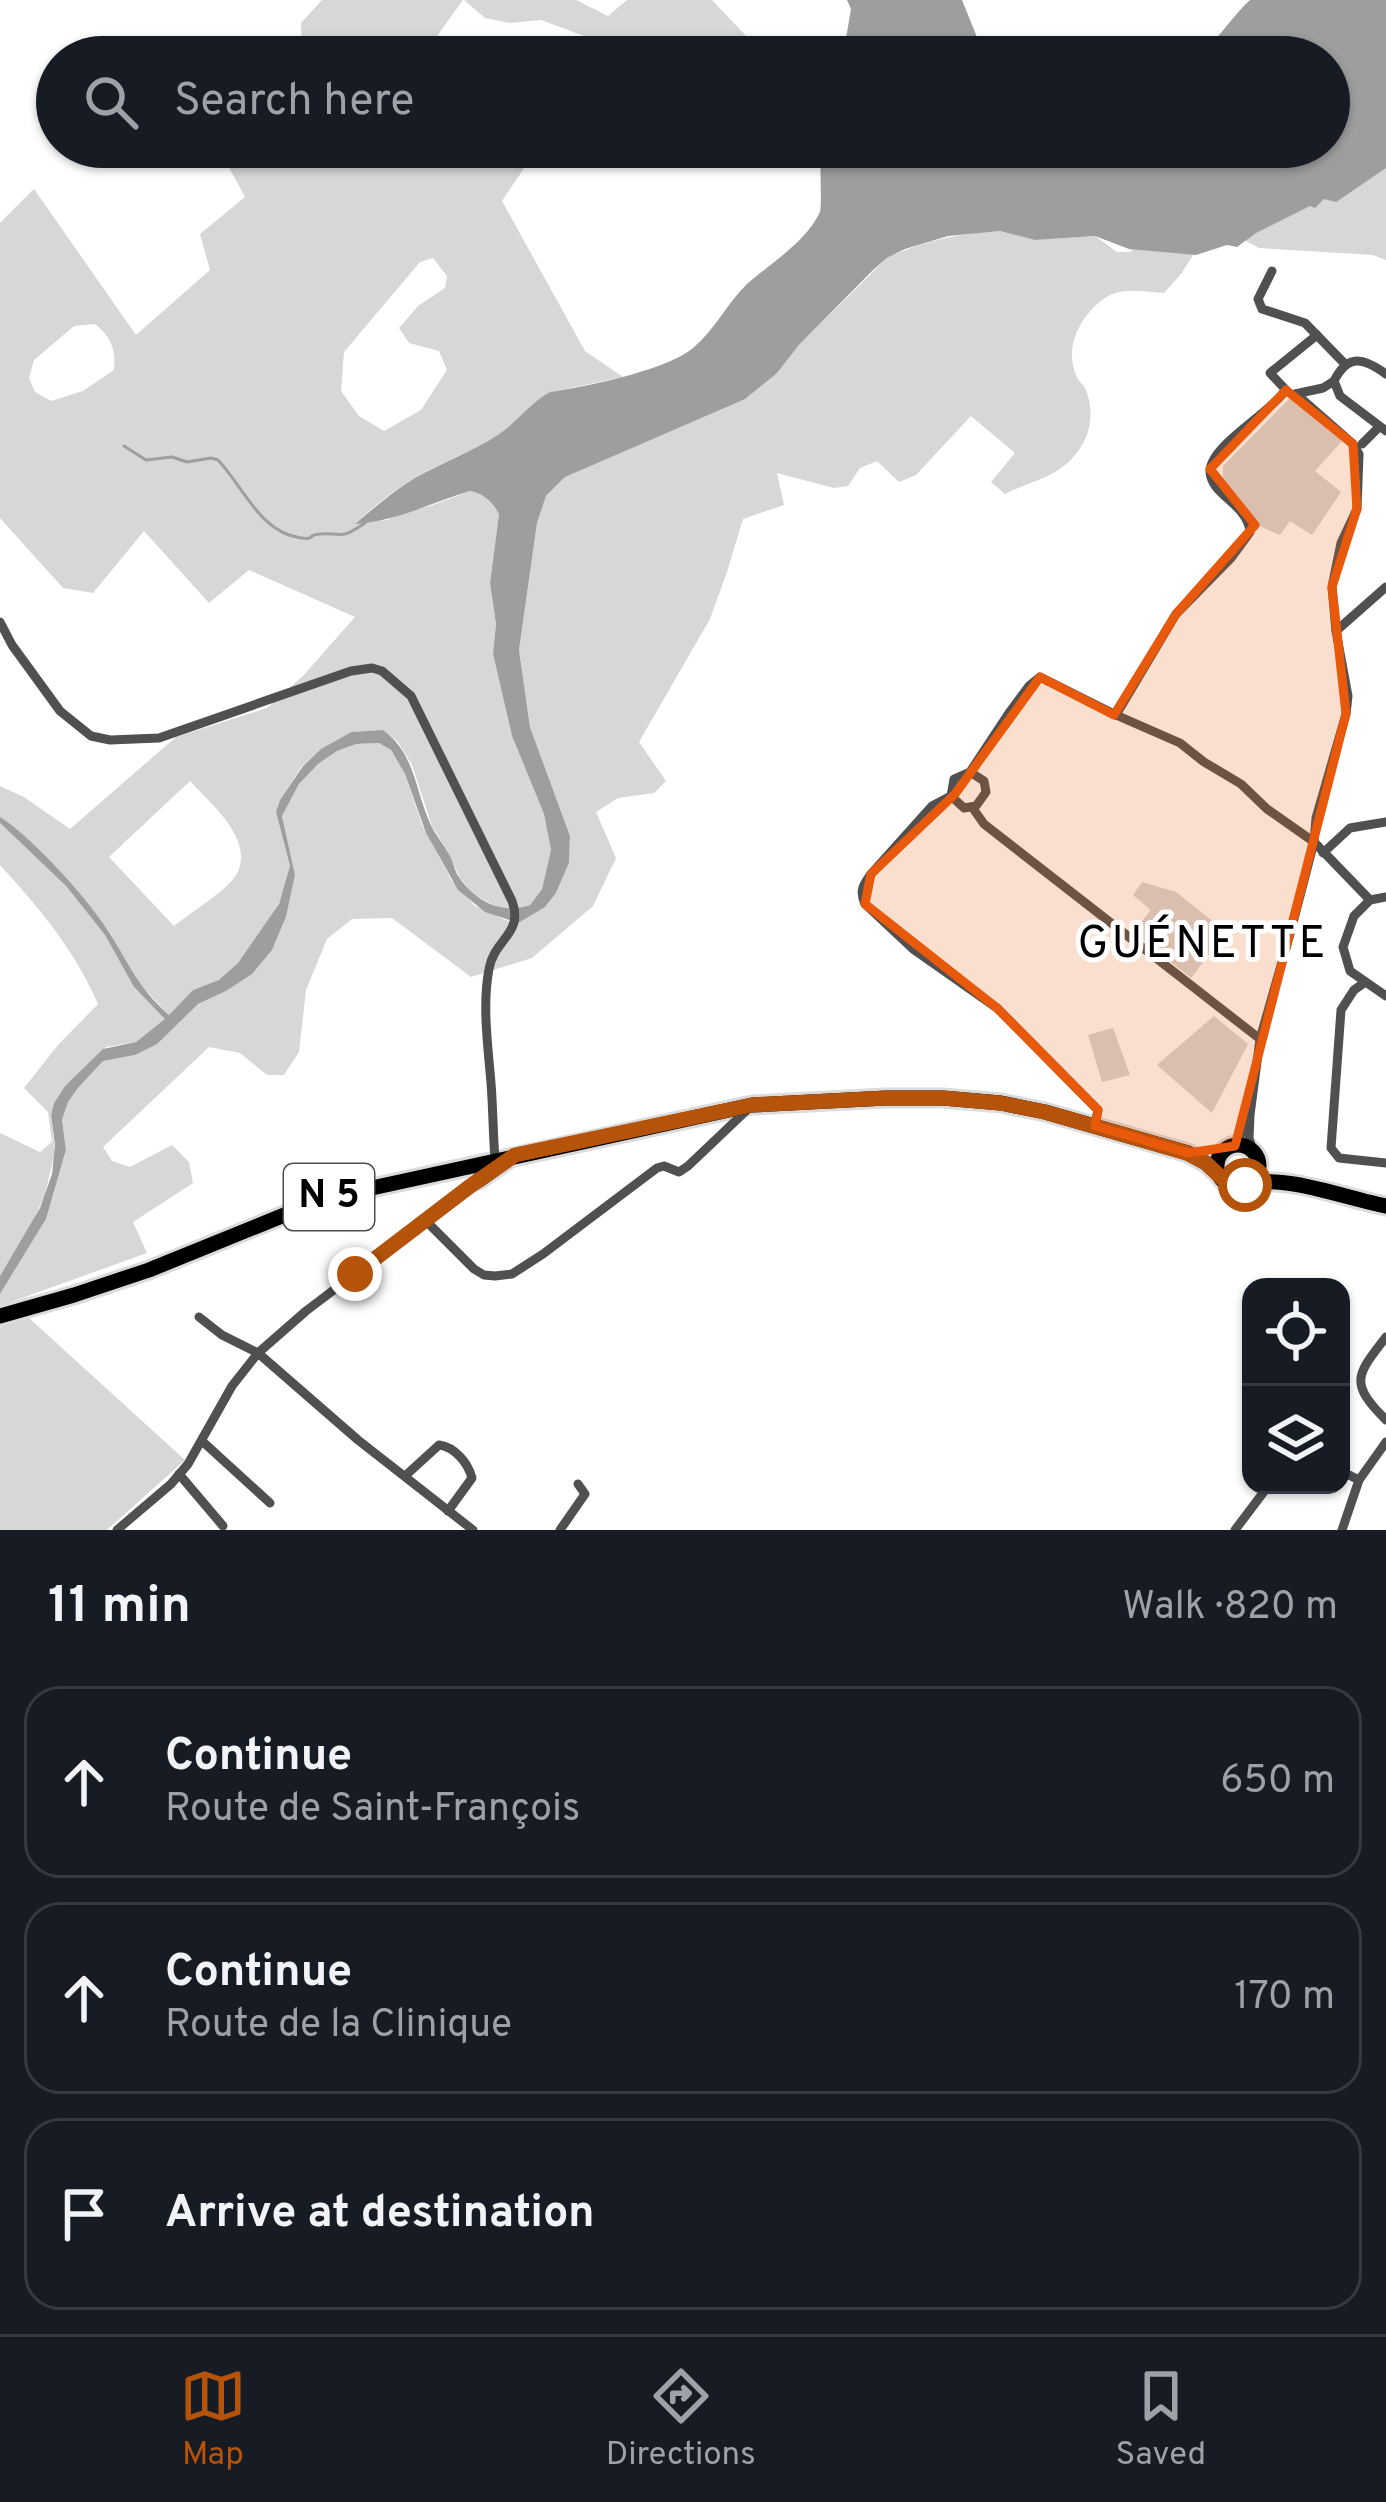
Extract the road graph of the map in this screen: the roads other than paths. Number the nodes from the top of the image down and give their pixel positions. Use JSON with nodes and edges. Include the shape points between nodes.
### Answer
{"nodes":[{"id":1,"x":1272,"y":271,"type":"dead end"},
{"id":2,"x":1317,"y":335,"type":"junction"},
{"id":3,"x":1345,"y":364,"type":"junction"},
{"id":4,"x":1386,"y":374,"type":"edge"},
{"id":5,"x":1334,"y":381,"type":"junction"},
{"id":6,"x":1291,"y":392,"type":"junction"},
{"id":7,"x":1383,"y":429,"type":"edge"},
{"id":8,"x":1362,"y":444,"type":"dead end"},
{"id":9,"x":1386,"y":587,"type":"edge"},
{"id":10,"x":0,"y":622,"type":"edge"},
{"id":11,"x":1336,"y":631,"type":"junction"},
{"id":12,"x":1115,"y":715,"type":"junction"},
{"id":13,"x":970,"y":772,"type":"junction"},
{"id":14,"x":951,"y":796,"type":"junction"},
{"id":15,"x":972,"y":807,"type":"junction"},
{"id":16,"x":1386,"y":823,"type":"edge"},
{"id":17,"x":1314,"y":842,"type":"junction"},
{"id":18,"x":1323,"y":853,"type":"junction"},
{"id":19,"x":1386,"y":897,"type":"edge"},
{"id":20,"x":1370,"y":900,"type":"junction"},
{"id":21,"x":1364,"y":983,"type":"junction"},
{"id":22,"x":1386,"y":996,"type":"edge"},
{"id":23,"x":1260,"y":1039,"type":"junction"},
{"id":24,"x":752,"y":1105,"type":"junction"},
{"id":25,"x":1250,"y":1115,"type":"junction"},
{"id":26,"x":1095,"y":1126,"type":"junction"},
{"id":27,"x":1229,"y":1149,"type":"junction"},
{"id":28,"x":1187,"y":1153,"type":"junction"},
{"id":29,"x":515,"y":1155,"type":"junction"},
{"id":30,"x":1256,"y":1158,"type":"junction"},
{"id":31,"x":1386,"y":1163,"type":"edge"},
{"id":32,"x":481,"y":1172,"type":"junction"},
{"id":33,"x":1219,"y":1175,"type":"junction"},
{"id":34,"x":1249,"y":1184,"type":"junction"},
{"id":35,"x":1296,"y":1185,"type":"junction"},
{"id":36,"x":1385,"y":1202,"type":"edge"},
{"id":37,"x":424,"y":1220,"type":"junction"},
{"id":38,"x":0,"y":1316,"type":"edge"},
{"id":39,"x":200,"y":1317,"type":"dead end"},
{"id":40,"x":1386,"y":1336,"type":"edge"},
{"id":41,"x":258,"y":1353,"type":"junction"},
{"id":42,"x":1386,"y":1420,"type":"edge"},
{"id":43,"x":202,"y":1441,"type":"junction"},
{"id":44,"x":1386,"y":1442,"type":"edge"},
{"id":45,"x":179,"y":1474,"type":"junction"},
{"id":46,"x":405,"y":1476,"type":"junction"},
{"id":47,"x":1350,"y":1476,"type":"edge"},
{"id":48,"x":1359,"y":1480,"type":"junction"},
{"id":49,"x":578,"y":1484,"type":"dead end"},
{"id":50,"x":1262,"y":1494,"type":"edge"},
{"id":51,"x":270,"y":1503,"type":"dead end"},
{"id":52,"x":448,"y":1510,"type":"junction"},
{"id":53,"x":132,"y":1526,"type":"edge"},
{"id":54,"x":223,"y":1526,"type":"dead end"},
{"id":55,"x":117,"y":1530,"type":"edge"},
{"id":56,"x":473,"y":1530,"type":"edge"},
{"id":57,"x":560,"y":1530,"type":"edge"},
{"id":58,"x":1235,"y":1530,"type":"edge"},
{"id":59,"x":1342,"y":1530,"type":"edge"}],
"edges":[{"from":1,"to":2,"type":"street","via":[[1258,299],[1262,309]]},
{"from":2,"to":3,"type":"street"},
{"from":2,"to":6,"type":"street","via":[[1270,373]]},
{"from":3,"to":4,"type":"street","via":[[1366,362]]},
{"from":3,"to":5,"type":"street"},
{"from":5,"to":6,"type":"street"},
{"from":5,"to":7,"type":"street","via":[[1340,396]]},
{"from":6,"to":11,"type":"street","via":[[1359,454],[1357,509],[1332,587]]},
{"from":6,"to":12,"type":"street","via":[[1215,454],[1213,482],[1248,518],[1250,532],[1176,614]]},
{"from":7,"to":8,"type":"street"},
{"from":9,"to":11,"type":"street"},
{"from":10,"to":32,"type":"street","via":[[60,711],[91,736],[110,740],[159,738],[351,671],[382,671],[411,696],[515,908],[516,923],[489,966]]},
{"from":11,"to":17,"type":"street","via":[[1348,696]]},
{"from":12,"to":13,"type":"street","via":[[1040,676]]},
{"from":12,"to":17,"type":"street","via":[[1180,743]]},
{"from":13,"to":14,"type":"street","via":[[954,779]]},
{"from":13,"to":15,"type":"street","via":[[986,787]]},
{"from":14,"to":15,"type":"street"},
{"from":14,"to":26,"type":"street","via":[[932,806],[861,895],[914,949],[997,1008],[1098,1109]]},
{"from":15,"to":23,"type":"street"},
{"from":16,"to":18,"type":"street","via":[[1350,828]]},
{"from":17,"to":18,"type":"street"},
{"from":17,"to":23,"type":"street"},
{"from":18,"to":20,"type":"street"},
{"from":19,"to":20,"type":"street"},
{"from":20,"to":21,"type":"street","via":[[1343,947]]},
{"from":21,"to":22,"type":"street"},
{"from":21,"to":31,"type":"street","via":[[1339,1022],[1331,1148],[1339,1158]]},
{"from":23,"to":25,"type":"street"},
{"from":24,"to":26,"type":"main road","via":[[964,1099]]},
{"from":24,"to":29,"type":"main road"},
{"from":24,"to":37,"type":"street","via":[[688,1166],[657,1168],[512,1274],[474,1269]]},
{"from":25,"to":27,"type":"street"},
{"from":25,"to":30,"type":"street"},
{"from":26,"to":28,"type":"main road"},
{"from":27,"to":28,"type":"main road"},
{"from":27,"to":30,"type":"main road","via":[[1244,1146]]},
{"from":27,"to":33,"type":"main road","via":[[1217,1163]]},
{"from":28,"to":33,"type":"main road"},
{"from":29,"to":32,"type":"main road"},
{"from":29,"to":32,"type":"main road"},
{"from":30,"to":34,"type":"main road"},
{"from":30,"to":35,"type":"main road"},
{"from":32,"to":37,"type":"street"},
{"from":32,"to":38,"type":"main road","number":"N 5","via":[[458,1168],[326,1198],[149,1270]]},
{"from":33,"to":34,"type":"main road","via":[[1229,1185]]},
{"from":34,"to":35,"type":"main road"},
{"from":35,"to":36,"type":"main road"},
{"from":37,"to":41,"type":"street"},
{"from":39,"to":41,"type":"street"},
{"from":40,"to":42,"type":"street","via":[[1359,1378]]},
{"from":41,"to":43,"type":"street"},
{"from":41,"to":46,"type":"street"},
{"from":43,"to":45,"type":"street"},
{"from":43,"to":51,"type":"street"},
{"from":44,"to":48,"type":"street"},
{"from":45,"to":53,"type":"street"},
{"from":45,"to":54,"type":"street"},
{"from":46,"to":52,"type":"street"},
{"from":46,"to":52,"type":"street","via":[[439,1445],[453,1449],[472,1478]]},
{"from":47,"to":48,"type":"street"},
{"from":48,"to":59,"type":"street"},
{"from":49,"to":57,"type":"street","via":[[585,1494]]},
{"from":50,"to":58,"type":"street"},
{"from":52,"to":56,"type":"street"},
{"from":53,"to":55,"type":"street"}]}
